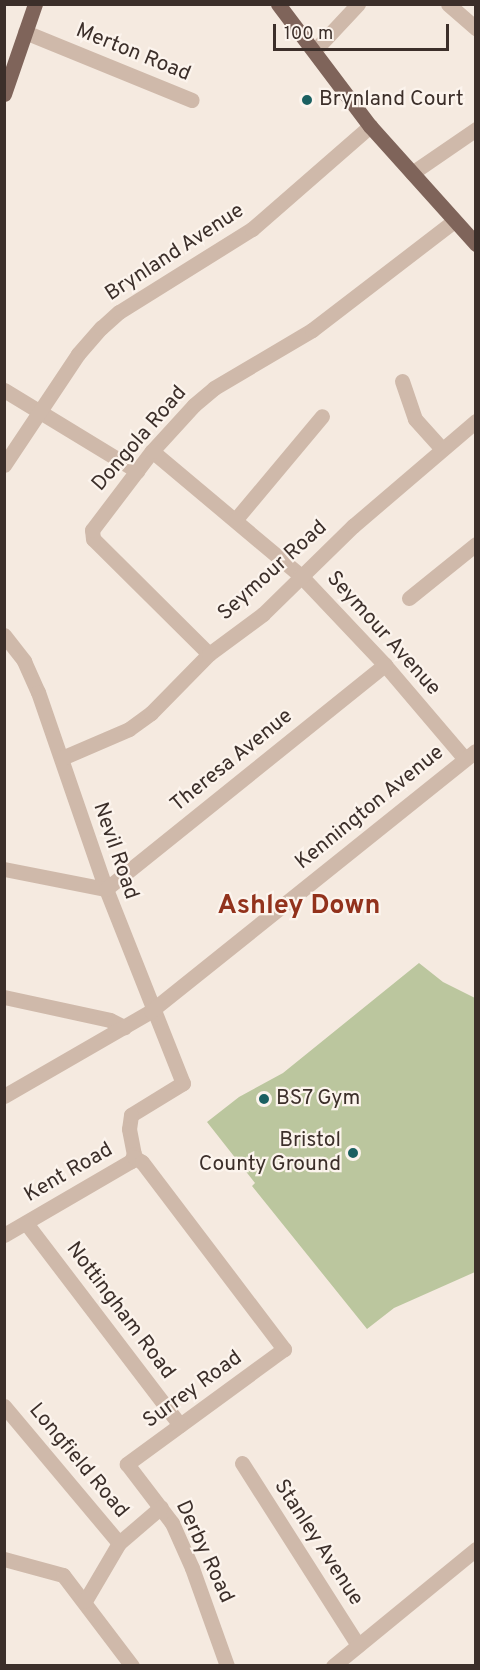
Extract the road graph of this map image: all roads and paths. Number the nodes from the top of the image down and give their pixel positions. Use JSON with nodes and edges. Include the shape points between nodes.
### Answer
{"nodes":[{"id":1,"x":279,"y":4,"type":"edge"},
{"id":2,"x":358,"y":4,"type":"edge"},
{"id":3,"x":448,"y":4,"type":"edge"},
{"id":4,"x":32,"y":6,"type":"edge"},
{"id":5,"x":476,"y":28,"type":"edge"},
{"id":6,"x":25,"y":32,"type":"junction"},
{"id":7,"x":315,"y":50,"type":"junction"},
{"id":8,"x":4,"y":94,"type":"edge"},
{"id":9,"x":192,"y":100,"type":"dead end"},
{"id":10,"x":370,"y":126,"type":"junction"},
{"id":11,"x":476,"y":129,"type":"edge"},
{"id":12,"x":412,"y":173,"type":"junction"},
{"id":13,"x":454,"y":221,"type":"junction"},
{"id":14,"x":476,"y":244,"type":"edge"},
{"id":15,"x":402,"y":381,"type":"dead end"},
{"id":16,"x":4,"y":390,"type":"edge"},
{"id":17,"x":40,"y":412,"type":"junction"},
{"id":18,"x":322,"y":416,"type":"dead end"},
{"id":19,"x":476,"y":421,"type":"edge"},
{"id":20,"x":442,"y":449,"type":"junction"},
{"id":21,"x":152,"y":451,"type":"junction"},
{"id":22,"x":4,"y":465,"type":"edge"},
{"id":23,"x":137,"y":471,"type":"junction"},
{"id":24,"x":236,"y":519,"type":"junction"},
{"id":25,"x":476,"y":544,"type":"edge"},
{"id":26,"x":300,"y":575,"type":"junction"},
{"id":27,"x":409,"y":598,"type":"dead end"},
{"id":28,"x":4,"y":635,"type":"edge"},
{"id":29,"x":209,"y":654,"type":"junction"},
{"id":30,"x":385,"y":665,"type":"junction"},
{"id":31,"x":470,"y":755,"type":"edge"},
{"id":32,"x":62,"y":758,"type":"junction"},
{"id":33,"x":4,"y":869,"type":"edge"},
{"id":34,"x":106,"y":890,"type":"junction"},
{"id":35,"x":4,"y":997,"type":"edge"},
{"id":36,"x":151,"y":1011,"type":"junction"},
{"id":37,"x":124,"y":1027,"type":"junction"},
{"id":38,"x":183,"y":1083,"type":"joint"},
{"id":39,"x":4,"y":1096,"type":"edge"},
{"id":40,"x":134,"y":1157,"type":"junction"},
{"id":41,"x":26,"y":1223,"type":"junction"},
{"id":42,"x":4,"y":1235,"type":"edge"},
{"id":43,"x":4,"y":1406,"type":"edge"},
{"id":44,"x":180,"y":1425,"type":"junction"},
{"id":45,"x":242,"y":1463,"type":"dead end"},
{"id":46,"x":128,"y":1464,"type":"joint"},
{"id":47,"x":161,"y":1507,"type":"junction"},
{"id":48,"x":119,"y":1543,"type":"junction"},
{"id":49,"x":476,"y":1549,"type":"edge"},
{"id":50,"x":4,"y":1559,"type":"edge"},
{"id":51,"x":85,"y":1601,"type":"junction"},
{"id":52,"x":358,"y":1645,"type":"junction"},
{"id":53,"x":132,"y":1665,"type":"edge"},
{"id":54,"x":227,"y":1665,"type":"edge"},
{"id":55,"x":333,"y":1665,"type":"edge"}],
"edges":[{"from":1,"to":7,"type":"main road"},
{"from":2,"to":7,"type":"street"},
{"from":3,"to":5,"type":"street"},
{"from":4,"to":6,"type":"main road"},
{"from":6,"to":8,"type":"main road"},
{"from":6,"to":9,"type":"street","name":"Merton Road"},
{"from":7,"to":10,"type":"main road"},
{"from":10,"to":12,"type":"main road"},
{"from":10,"to":17,"type":"street","name":"Brynland Avenue","via":[[252,229],[119,312],[78,354]]},
{"from":11,"to":12,"type":"street"},
{"from":12,"to":13,"type":"main road"},
{"from":13,"to":14,"type":"main road"},
{"from":13,"to":21,"type":"street","name":"Dongola Road","via":[[312,330],[214,388]]},
{"from":15,"to":20,"type":"street","via":[[415,419]]},
{"from":16,"to":17,"type":"street"},
{"from":17,"to":22,"type":"street","name":"Brynland Avenue"},
{"from":17,"to":23,"type":"street"},
{"from":18,"to":24,"type":"street"},
{"from":19,"to":20,"type":"street","name":"Seymour Road"},
{"from":20,"to":26,"type":"street","name":"Seymour Road"},
{"from":21,"to":23,"type":"street","name":"Dongola Road"},
{"from":21,"to":24,"type":"street","name":"Seymour Avenue"},
{"from":23,"to":29,"type":"street","name":"Dongola Road","via":[[91,535]]},
{"from":24,"to":26,"type":"street","name":"Seymour Avenue"},
{"from":25,"to":27,"type":"street"},
{"from":26,"to":29,"type":"street","name":"Seymour Road","via":[[263,614]]},
{"from":26,"to":30,"type":"street","name":"Seymour Avenue"},
{"from":28,"to":32,"type":"street","name":"Nevil Road","via":[[24,661]]},
{"from":29,"to":32,"type":"street","name":"Seymour Road","via":[[129,729]]},
{"from":30,"to":31,"type":"street","name":"Seymour Avenue"},
{"from":30,"to":34,"type":"street","name":"Theresa Avenue"},
{"from":31,"to":36,"type":"street","name":"Kennington Avenue"},
{"from":32,"to":34,"type":"street","name":"Nevil Road"},
{"from":33,"to":34,"type":"street"},
{"from":34,"to":36,"type":"street","name":"Nevil Road"},
{"from":35,"to":37,"type":"street","via":[[110,1020]]},
{"from":36,"to":37,"type":"street","name":"Kennington Avenue"},
{"from":36,"to":38,"type":"street","name":"Nevil Road"},
{"from":37,"to":39,"type":"street","name":"Kennington Avenue"},
{"from":38,"to":40,"type":"street","name":"Kent Road","via":[[131,1115]]},
{"from":40,"to":41,"type":"street","name":"Kent Road"},
{"from":40,"to":44,"type":"street","name":"Surrey Road","via":[[142,1162],[284,1349]]},
{"from":41,"to":42,"type":"street","name":"Kent Road"},
{"from":41,"to":44,"type":"street","name":"Nottingham Road"},
{"from":43,"to":48,"type":"street","name":"Longfield Road"},
{"from":44,"to":46,"type":"street","name":"Surrey Road"},
{"from":45,"to":52,"type":"street","name":"Stanley Avenue"},
{"from":46,"to":47,"type":"street","name":"Derby Road"},
{"from":47,"to":48,"type":"street"},
{"from":47,"to":54,"type":"street","name":"Derby Road","via":[[192,1568]]},
{"from":48,"to":51,"type":"street"},
{"from":49,"to":52,"type":"street"},
{"from":50,"to":51,"type":"street","via":[[59,1573]]},
{"from":51,"to":53,"type":"street"},
{"from":52,"to":55,"type":"street"}]}
